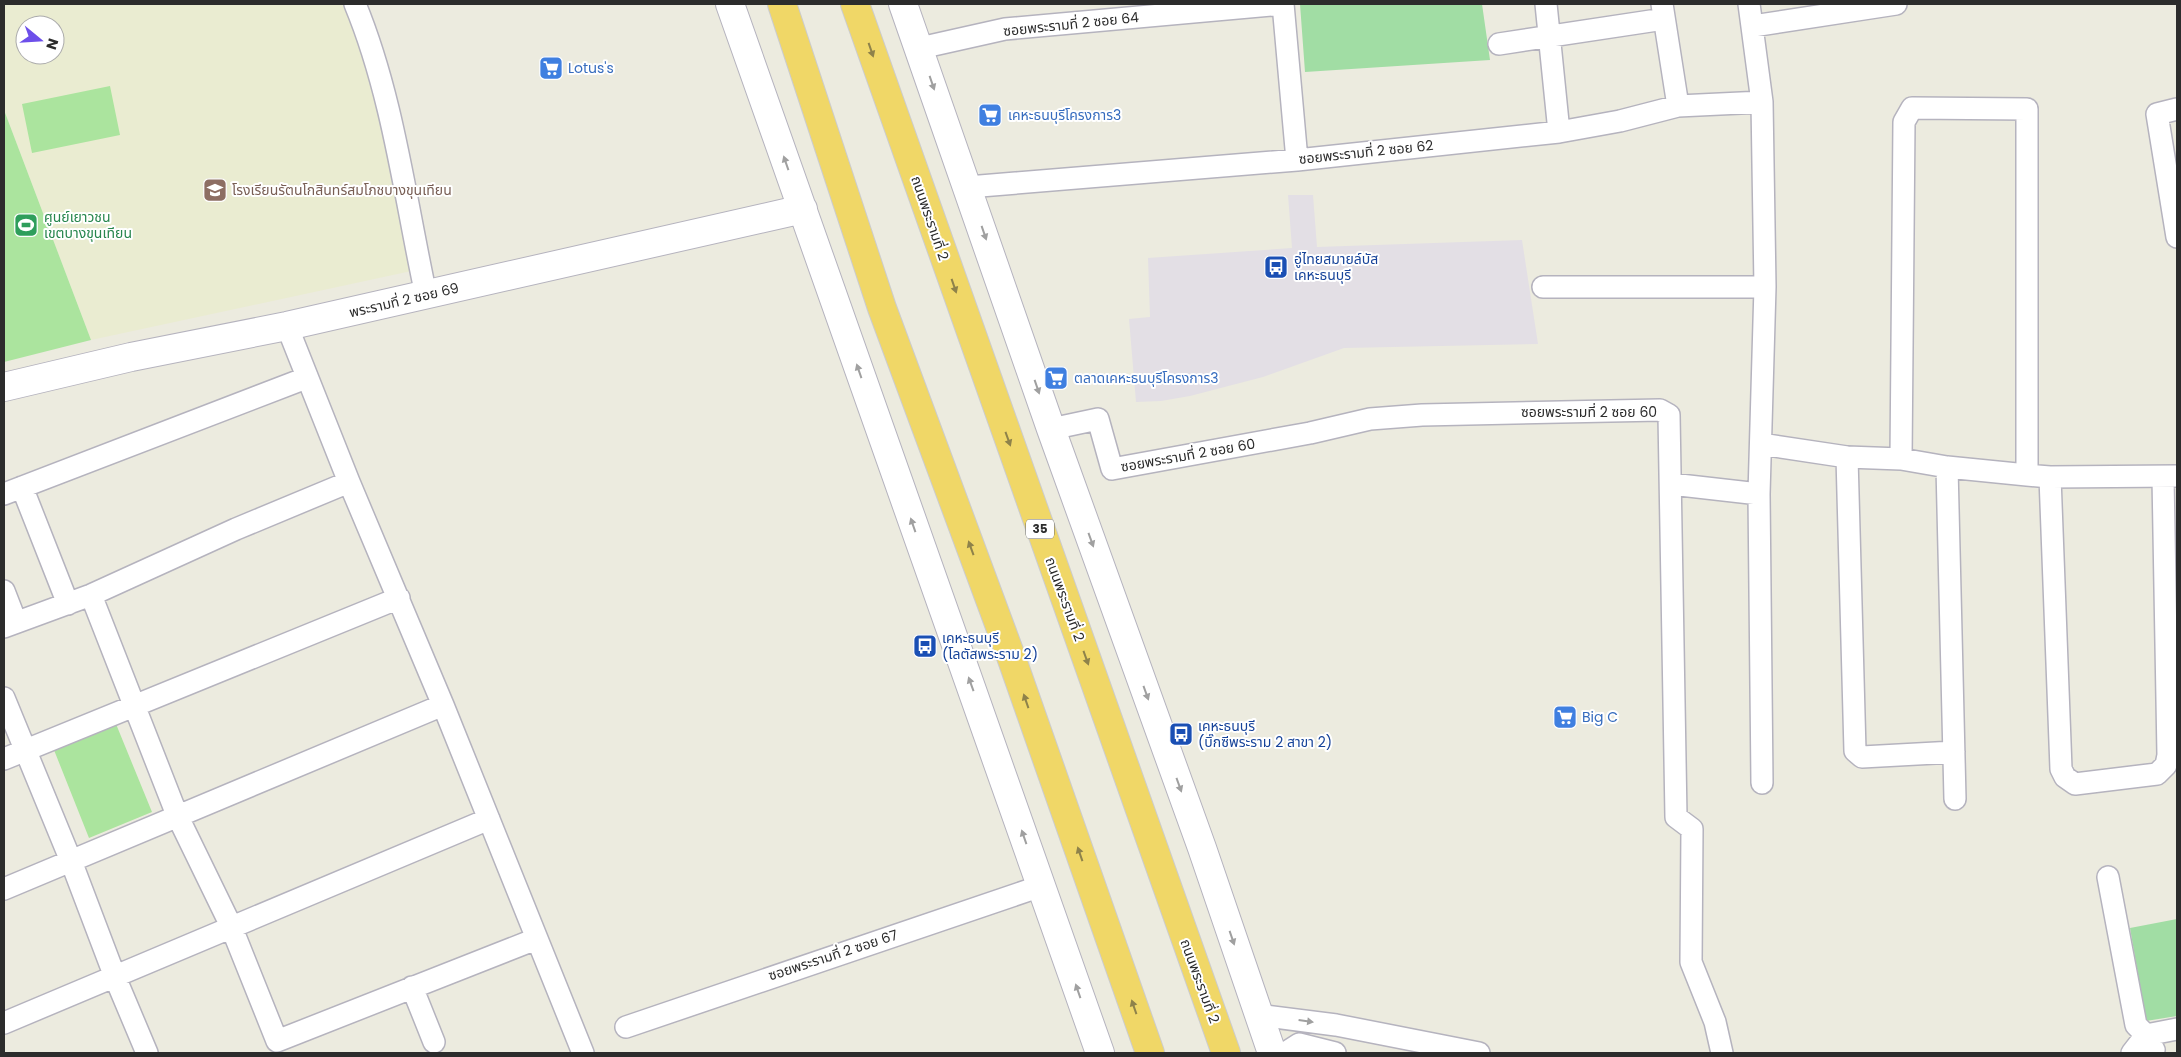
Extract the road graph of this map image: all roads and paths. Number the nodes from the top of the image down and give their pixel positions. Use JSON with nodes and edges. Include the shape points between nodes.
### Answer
{"nodes":[{"id":1,"x":355,"y":4,"type":"edge"},
{"id":2,"x":730,"y":4,"type":"edge"},
{"id":3,"x":782,"y":4,"type":"edge"},
{"id":4,"x":855,"y":4,"type":"edge"},
{"id":5,"x":903,"y":4,"type":"edge"},
{"id":6,"x":1283,"y":4,"type":"edge"},
{"id":7,"x":1546,"y":4,"type":"edge"},
{"id":8,"x":1749,"y":4,"type":"edge"},
{"id":9,"x":1896,"y":4,"type":"edge"},
{"id":10,"x":1663,"y":11,"type":"edge"},
{"id":11,"x":1753,"y":26,"type":"junction"},
{"id":12,"x":1550,"y":35,"type":"junction"},
{"id":13,"x":1499,"y":44,"type":"dead end"},
{"id":14,"x":920,"y":48,"type":"junction"},
{"id":15,"x":1762,"y":102,"type":"junction"},
{"id":16,"x":1678,"y":106,"type":"junction"},
{"id":17,"x":2177,"y":109,"type":"edge"},
{"id":18,"x":1559,"y":132,"type":"junction"},
{"id":19,"x":1297,"y":160,"type":"junction"},
{"id":20,"x":968,"y":187,"type":"junction"},
{"id":21,"x":803,"y":209,"type":"junction"},
{"id":22,"x":2177,"y":237,"type":"edge"},
{"id":23,"x":1543,"y":287,"type":"dead end"},
{"id":24,"x":1765,"y":288,"type":"junction"},
{"id":25,"x":426,"y":294,"type":"junction"},
{"id":26,"x":287,"y":326,"type":"junction"},
{"id":27,"x":306,"y":378,"type":"junction"},
{"id":28,"x":4,"y":386,"type":"edge"},
{"id":29,"x":1051,"y":430,"type":"junction"},
{"id":30,"x":1761,"y":444,"type":"junction"},
{"id":31,"x":1847,"y":457,"type":"junction"},
{"id":32,"x":1901,"y":459,"type":"junction"},
{"id":33,"x":1947,"y":467,"type":"junction"},
{"id":34,"x":2027,"y":475,"type":"junction"},
{"id":35,"x":2050,"y":477,"type":"junction"},
{"id":36,"x":2170,"y":477,"type":"edge"},
{"id":37,"x":348,"y":482,"type":"junction"},
{"id":38,"x":1670,"y":484,"type":"junction"},
{"id":39,"x":13,"y":491,"type":"edge"},
{"id":40,"x":1759,"y":494,"type":"junction"},
{"id":41,"x":4,"y":591,"type":"edge"},
{"id":42,"x":91,"y":594,"type":"junction"},
{"id":43,"x":399,"y":598,"type":"junction"},
{"id":44,"x":68,"y":604,"type":"junction"},
{"id":45,"x":10,"y":624,"type":"edge"},
{"id":46,"x":4,"y":698,"type":"edge"},
{"id":47,"x":443,"y":705,"type":"junction"},
{"id":48,"x":135,"y":706,"type":"junction"},
{"id":49,"x":26,"y":750,"type":"junction"},
{"id":50,"x":1954,"y":752,"type":"junction"},
{"id":51,"x":4,"y":759,"type":"edge"},
{"id":52,"x":1762,"y":783,"type":"dead end"},
{"id":53,"x":1956,"y":799,"type":"dead end"},
{"id":54,"x":177,"y":815,"type":"junction"},
{"id":55,"x":490,"y":819,"type":"junction"},
{"id":56,"x":72,"y":861,"type":"junction"},
{"id":57,"x":2108,"y":877,"type":"dead end"},
{"id":58,"x":1041,"y":886,"type":"junction"},
{"id":59,"x":4,"y":889,"type":"edge"},
{"id":60,"x":231,"y":926,"type":"junction"},
{"id":61,"x":536,"y":939,"type":"junction"},
{"id":62,"x":115,"y":977,"type":"junction"},
{"id":63,"x":412,"y":987,"type":"junction"},
{"id":64,"x":1258,"y":1015,"type":"junction"},
{"id":65,"x":4,"y":1023,"type":"edge"},
{"id":66,"x":626,"y":1027,"type":"dead end"},
{"id":67,"x":2177,"y":1029,"type":"edge"},
{"id":68,"x":434,"y":1042,"type":"dead end"},
{"id":69,"x":2149,"y":1044,"type":"edge"},
{"id":70,"x":578,"y":1052,"type":"edge"},
{"id":71,"x":147,"y":1053,"type":"edge"},
{"id":72,"x":1100,"y":1053,"type":"edge"},
{"id":73,"x":1150,"y":1053,"type":"edge"},
{"id":74,"x":1226,"y":1053,"type":"edge"},
{"id":75,"x":1272,"y":1053,"type":"edge"},
{"id":76,"x":1285,"y":1053,"type":"edge"},
{"id":77,"x":1334,"y":1053,"type":"edge"},
{"id":78,"x":1479,"y":1053,"type":"edge"},
{"id":79,"x":1722,"y":1053,"type":"edge"},
{"id":80,"x":2132,"y":1053,"type":"edge"}],
"edges":[{"from":1,"to":25,"type":"street","via":[[382,84]]},
{"from":21,"to":2,"type":"main road","one_way":true},
{"from":73,"to":3,"type":"highway","one_way":true,"via":[[882,308]]},
{"from":4,"to":74,"type":"highway","name":"ถนนพระรามที่ 2","number":"35","one_way":true},
{"from":5,"to":14,"type":"main road"},
{"from":6,"to":14,"type":"street","name":"ซอยพระรามที่ 2 ซอย 64","via":[[1005,30]]},
{"from":6,"to":19,"type":"street"},
{"from":7,"to":12,"type":"street"},
{"from":8,"to":11,"type":"street"},
{"from":9,"to":11,"type":"street"},
{"from":10,"to":12,"type":"street"},
{"from":10,"to":16,"type":"street"},
{"from":11,"to":15,"type":"street"},
{"from":12,"to":13,"type":"street"},
{"from":12,"to":18,"type":"street"},
{"from":14,"to":20,"type":"main road","one_way":true},
{"from":15,"to":16,"type":"street","name":"ซอยพระรามที่ 2 ซอย 62"},
{"from":15,"to":24,"type":"street"},
{"from":16,"to":18,"type":"street","name":"ซอยพระรามที่ 2 ซอย 62"},
{"from":17,"to":22,"type":"street","via":[[2157,114]]},
{"from":18,"to":19,"type":"street","name":"ซอยพระรามที่ 2 ซอย 62"},
{"from":19,"to":20,"type":"street","name":"ซอยพระรามที่ 2 ซอย 62"},
{"from":20,"to":29,"type":"main road","one_way":true},
{"from":21,"to":25,"type":"main road","name":"พระรามที่ 2 ซอย 69"},
{"from":58,"to":21,"type":"main road","one_way":true},
{"from":23,"to":24,"type":"street"},
{"from":24,"to":30,"type":"street"},
{"from":25,"to":26,"type":"main road","name":"พระรามที่ 2 ซอย 69"},
{"from":26,"to":27,"type":"street"},
{"from":26,"to":28,"type":"main road","name":"พระรามที่ 2 ซอย 69"},
{"from":27,"to":37,"type":"street"},
{"from":27,"to":39,"type":"street"},
{"from":29,"to":38,"type":"street","name":"ซอยพระรามที่ 2 ซอย 60","via":[[1098,419],[1112,469],[1370,419],[1660,410],[1671,420]]},
{"from":29,"to":64,"type":"main road","one_way":true,"via":[[1202,848]]},
{"from":30,"to":31,"type":"street"},
{"from":30,"to":40,"type":"street"},
{"from":31,"to":32,"type":"street"},
{"from":31,"to":50,"type":"street","via":[[1855,751],[1862,757]]},
{"from":32,"to":33,"type":"street"},
{"from":32,"to":34,"type":"street","via":[[1904,122],[1912,108],[2028,109]]},
{"from":33,"to":34,"type":"street"},
{"from":33,"to":50,"type":"street"},
{"from":34,"to":35,"type":"street"},
{"from":35,"to":36,"type":"street"},
{"from":35,"to":36,"type":"street","via":[[2061,769],[2065,777],[2075,784],[2157,774],[2166,765]]},
{"from":37,"to":42,"type":"street"},
{"from":37,"to":43,"type":"street"},
{"from":38,"to":40,"type":"street"},
{"from":38,"to":79,"type":"street","name":"ซอยพระรามที่ 2 ซอย 60","via":[[1676,817],[1692,829],[1691,962],[1715,1022]]},
{"from":39,"to":44,"type":"street"},
{"from":40,"to":52,"type":"street"},
{"from":41,"to":45,"type":"street"},
{"from":42,"to":44,"type":"street"},
{"from":42,"to":48,"type":"street"},
{"from":43,"to":47,"type":"street"},
{"from":43,"to":48,"type":"street"},
{"from":44,"to":45,"type":"street"},
{"from":46,"to":49,"type":"street"},
{"from":47,"to":54,"type":"street"},
{"from":47,"to":55,"type":"street"},
{"from":48,"to":49,"type":"street"},
{"from":48,"to":54,"type":"street"},
{"from":49,"to":51,"type":"street"},
{"from":49,"to":56,"type":"street"},
{"from":50,"to":53,"type":"street"},
{"from":54,"to":56,"type":"street"},
{"from":54,"to":60,"type":"street"},
{"from":55,"to":60,"type":"street"},
{"from":55,"to":61,"type":"street"},
{"from":56,"to":59,"type":"street"},
{"from":56,"to":62,"type":"street"},
{"from":57,"to":69,"type":"street","via":[[2136,1025]]},
{"from":58,"to":66,"type":"street","name":"ซอยพระรามที่ 2 ซอย 67"},
{"from":72,"to":58,"type":"main road","one_way":true},
{"from":60,"to":62,"type":"street"},
{"from":60,"to":63,"type":"street","via":[[277,1041]]},
{"from":61,"to":63,"type":"street"},
{"from":61,"to":70,"type":"street"},
{"from":62,"to":65,"type":"street"},
{"from":62,"to":71,"type":"street"},
{"from":63,"to":68,"type":"street"},
{"from":64,"to":75,"type":"main road"},
{"from":64,"to":78,"type":"street","one_way":true,"via":[[1336,1025]]},
{"from":67,"to":69,"type":"street"},
{"from":69,"to":80,"type":"street"},
{"from":76,"to":77,"type":"street","via":[[1299,1044]]}]}
